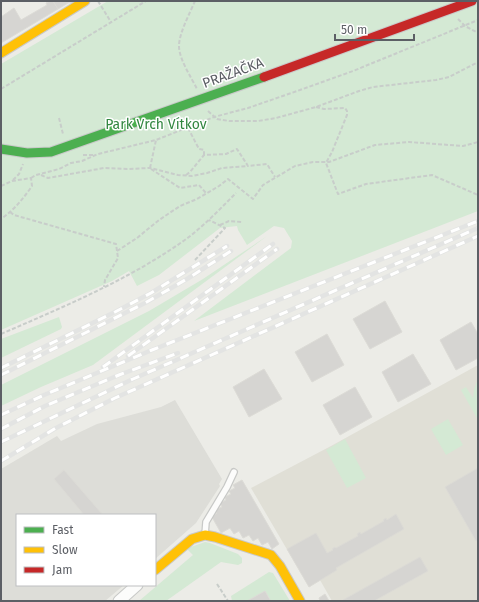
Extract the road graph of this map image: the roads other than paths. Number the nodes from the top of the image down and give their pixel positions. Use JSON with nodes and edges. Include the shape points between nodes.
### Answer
{"nodes":[{"id":1,"x":85,"y":1,"type":"edge"},
{"id":2,"x":472,"y":1,"type":"edge"},
{"id":3,"x":1,"y":53,"type":"edge"},
{"id":4,"x":1,"y":149,"type":"edge"},
{"id":5,"x":234,"y":472,"type":"dead end"},
{"id":6,"x":204,"y":535,"type":"junction"},
{"id":7,"x":156,"y":569,"type":"edge"},
{"id":8,"x":136,"y":586,"type":"edge"},
{"id":9,"x":118,"y":601,"type":"edge"},
{"id":10,"x":300,"y":601,"type":"edge"}],
"edges":[{"from":1,"to":3,"type":"street"},
{"from":2,"to":4,"type":"street","name":"PRAŽAČKA","via":[[51,152],[27,154]]},
{"from":5,"to":6,"type":"lane","via":[[206,522]]},
{"from":6,"to":7,"type":"street","via":[[192,539]]},
{"from":6,"to":10,"type":"street","via":[[215,536],[271,555]]},
{"from":8,"to":9,"type":"street"}]}
